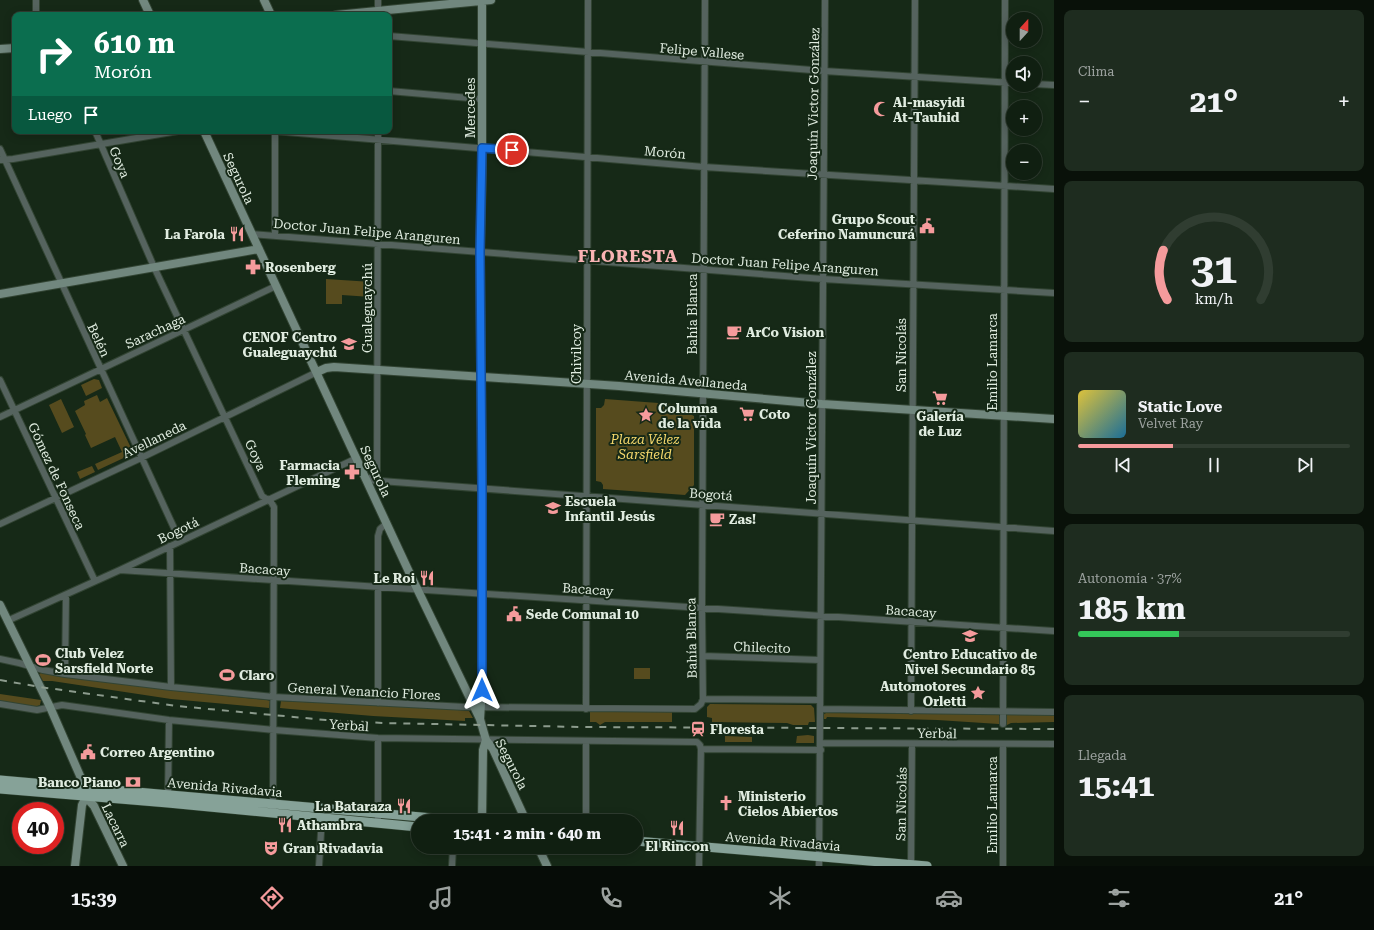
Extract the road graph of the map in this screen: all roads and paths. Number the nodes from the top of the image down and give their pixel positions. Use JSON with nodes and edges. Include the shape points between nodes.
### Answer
{"nodes":[{"id":1,"x":36,"y":0,"type":"edge"},
{"id":2,"x":143,"y":0,"type":"edge"},
{"id":3,"x":264,"y":0,"type":"edge"},
{"id":4,"x":378,"y":0,"type":"edge"},
{"id":5,"x":482,"y":0,"type":"edge"},
{"id":6,"x":491,"y":0,"type":"edge"},
{"id":7,"x":588,"y":0,"type":"edge"},
{"id":8,"x":705,"y":0,"type":"edge"},
{"id":9,"x":825,"y":0,"type":"edge"},
{"id":10,"x":915,"y":0,"type":"edge"},
{"id":11,"x":1005,"y":0,"type":"edge"},
{"id":12,"x":36,"y":12,"type":"edge"},
{"id":13,"x":149,"y":12,"type":"edge"},
{"id":14,"x":270,"y":12,"type":"edge"},
{"id":15,"x":378,"y":12,"type":"edge"},
{"id":16,"x":386,"y":12,"type":"edge"},
{"id":17,"x":392,"y":36,"type":"edge"},
{"id":18,"x":482,"y":43,"type":"junction"},
{"id":19,"x":12,"y":48,"type":"edge"},
{"id":20,"x":0,"y":49,"type":"edge"},
{"id":21,"x":588,"y":52,"type":"junction"},
{"id":22,"x":704,"y":62,"type":"junction"},
{"id":23,"x":824,"y":71,"type":"junction"},
{"id":24,"x":914,"y":77,"type":"junction"},
{"id":25,"x":1004,"y":83,"type":"junction"},
{"id":26,"x":1042,"y":84,"type":"edge"},
{"id":27,"x":1054,"y":85,"type":"edge"},
{"id":28,"x":392,"y":91,"type":"edge"},
{"id":29,"x":481,"y":99,"type":"junction"},
{"id":30,"x":96,"y":134,"type":"edge"},
{"id":31,"x":160,"y":134,"type":"edge"},
{"id":32,"x":205,"y":134,"type":"edge"},
{"id":33,"x":274,"y":134,"type":"edge"},
{"id":34,"x":313,"y":134,"type":"edge"},
{"id":35,"x":378,"y":134,"type":"edge"},
{"id":36,"x":378,"y":139,"type":"junction"},
{"id":37,"x":100,"y":144,"type":"junction"},
{"id":38,"x":482,"y":148,"type":"junction"},
{"id":39,"x":0,"y":149,"type":"edge"},
{"id":40,"x":587,"y":156,"type":"junction"},
{"id":41,"x":3,"y":160,"type":"edge"},
{"id":42,"x":704,"y":166,"type":"junction"},
{"id":43,"x":823,"y":175,"type":"junction"},
{"id":44,"x":914,"y":181,"type":"junction"},
{"id":45,"x":1004,"y":186,"type":"junction"},
{"id":46,"x":1054,"y":189,"type":"edge"},
{"id":47,"x":252,"y":234,"type":"junction"},
{"id":48,"x":275,"y":236,"type":"junction"},
{"id":49,"x":378,"y":245,"type":"junction"},
{"id":50,"x":259,"y":249,"type":"junction"},
{"id":51,"x":480,"y":252,"type":"junction"},
{"id":52,"x":587,"y":260,"type":"junction"},
{"id":53,"x":154,"y":267,"type":"junction"},
{"id":54,"x":703,"y":270,"type":"junction"},
{"id":55,"x":823,"y":279,"type":"junction"},
{"id":56,"x":61,"y":283,"type":"junction"},
{"id":57,"x":912,"y":285,"type":"junction"},
{"id":58,"x":276,"y":286,"type":"junction"},
{"id":59,"x":1003,"y":290,"type":"junction"},
{"id":60,"x":1054,"y":293,"type":"edge"},
{"id":61,"x":0,"y":294,"type":"edge"},
{"id":62,"x":183,"y":330,"type":"junction"},
{"id":63,"x":100,"y":369,"type":"junction"},
{"id":64,"x":377,"y":370,"type":"junction"},
{"id":65,"x":317,"y":372,"type":"junction"},
{"id":66,"x":481,"y":377,"type":"junction"},
{"id":67,"x":0,"y":380,"type":"edge"},
{"id":68,"x":587,"y":384,"type":"junction"},
{"id":69,"x":703,"y":394,"type":"junction"},
{"id":70,"x":822,"y":404,"type":"junction"},
{"id":71,"x":14,"y":410,"type":"junction"},
{"id":72,"x":912,"y":410,"type":"junction"},
{"id":73,"x":1004,"y":416,"type":"junction"},
{"id":74,"x":0,"y":417,"type":"edge"},
{"id":75,"x":225,"y":417,"type":"junction"},
{"id":76,"x":1054,"y":419,"type":"edge"},
{"id":77,"x":141,"y":458,"type":"junction"},
{"id":78,"x":357,"y":458,"type":"junction"},
{"id":79,"x":367,"y":480,"type":"junction"},
{"id":80,"x":482,"y":488,"type":"junction"},
{"id":81,"x":586,"y":496,"type":"junction"},
{"id":82,"x":56,"y":497,"type":"junction"},
{"id":83,"x":268,"y":500,"type":"junction"},
{"id":84,"x":702,"y":504,"type":"junction"},
{"id":85,"x":822,"y":514,"type":"junction"},
{"id":86,"x":912,"y":520,"type":"junction"},
{"id":87,"x":387,"y":523,"type":"junction"},
{"id":88,"x":0,"y":524,"type":"edge"},
{"id":89,"x":1003,"y":528,"type":"junction"},
{"id":90,"x":1054,"y":531,"type":"edge"},
{"id":91,"x":180,"y":541,"type":"junction"},
{"id":92,"x":170,"y":546,"type":"junction"},
{"id":93,"x":120,"y":570,"type":"junction"},
{"id":94,"x":170,"y":573,"type":"junction"},
{"id":95,"x":274,"y":580,"type":"junction"},
{"id":96,"x":95,"y":581,"type":"junction"},
{"id":97,"x":378,"y":587,"type":"junction"},
{"id":98,"x":418,"y":589,"type":"junction"},
{"id":99,"x":482,"y":594,"type":"junction"},
{"id":100,"x":66,"y":595,"type":"junction"},
{"id":101,"x":586,"y":600,"type":"junction"},
{"id":102,"x":702,"y":608,"type":"junction"},
{"id":103,"x":1,"y":609,"type":"edge"},
{"id":104,"x":821,"y":616,"type":"junction"},
{"id":105,"x":8,"y":621,"type":"junction"},
{"id":106,"x":912,"y":622,"type":"junction"},
{"id":107,"x":1003,"y":628,"type":"junction"},
{"id":108,"x":1054,"y":631,"type":"edge"},
{"id":109,"x":702,"y":656,"type":"junction"},
{"id":110,"x":0,"y":659,"type":"edge"},
{"id":111,"x":820,"y":660,"type":"junction"},
{"id":112,"x":30,"y":666,"type":"junction"},
{"id":113,"x":65,"y":674,"type":"junction"},
{"id":114,"x":171,"y":687,"type":"junction"},
{"id":115,"x":482,"y":690,"type":"junction"},
{"id":116,"x":466,"y":692,"type":"junction"},
{"id":117,"x":274,"y":697,"type":"junction"},
{"id":118,"x":703,"y":699,"type":"junction"},
{"id":119,"x":820,"y":700,"type":"junction"},
{"id":120,"x":378,"y":703,"type":"junction"},
{"id":121,"x":0,"y":704,"type":"edge"},
{"id":122,"x":50,"y":707,"type":"junction"},
{"id":123,"x":477,"y":707,"type":"junction"},
{"id":124,"x":586,"y":709,"type":"junction"},
{"id":125,"x":820,"y":709,"type":"junction"},
{"id":126,"x":911,"y":711,"type":"junction"},
{"id":127,"x":1003,"y":712,"type":"junction"},
{"id":128,"x":1054,"y":712,"type":"edge"},
{"id":129,"x":480,"y":719,"type":"joint"},
{"id":130,"x":169,"y":720,"type":"junction"},
{"id":131,"x":1003,"y":724,"type":"dead end"},
{"id":132,"x":274,"y":730,"type":"junction"},
{"id":133,"x":378,"y":738,"type":"junction"},
{"id":134,"x":486,"y":740,"type":"junction"},
{"id":135,"x":586,"y":741,"type":"junction"},
{"id":136,"x":912,"y":744,"type":"junction"},
{"id":137,"x":1003,"y":744,"type":"junction"},
{"id":138,"x":1054,"y":744,"type":"edge"},
{"id":139,"x":700,"y":746,"type":"junction"},
{"id":140,"x":820,"y":746,"type":"junction"},
{"id":141,"x":500,"y":764,"type":"junction"},
{"id":142,"x":483,"y":765,"type":"junction"},
{"id":143,"x":0,"y":780,"type":"edge"},
{"id":144,"x":0,"y":789,"type":"edge"},
{"id":145,"x":85,"y":792,"type":"junction"},
{"id":146,"x":168,"y":799,"type":"junction"},
{"id":147,"x":273,"y":808,"type":"junction"},
{"id":148,"x":322,"y":813,"type":"junction"},
{"id":149,"x":378,"y":813,"type":"junction"},
{"id":150,"x":482,"y":814,"type":"edge"},
{"id":151,"x":523,"y":814,"type":"edge"},
{"id":152,"x":586,"y":814,"type":"edge"},
{"id":153,"x":411,"y":816,"type":"edge"},
{"id":154,"x":378,"y":823,"type":"junction"},
{"id":155,"x":411,"y":826,"type":"edge"},
{"id":156,"x":643,"y":842,"type":"edge"},
{"id":157,"x":699,"y":846,"type":"junction"},
{"id":158,"x":453,"y":854,"type":"edge"},
{"id":159,"x":541,"y":854,"type":"edge"},
{"id":160,"x":819,"y":862,"type":"edge"},
{"id":161,"x":911,"y":865,"type":"edge"},
{"id":162,"x":75,"y":866,"type":"edge"},
{"id":163,"x":123,"y":866,"type":"edge"},
{"id":164,"x":319,"y":866,"type":"edge"},
{"id":165,"x":452,"y":866,"type":"edge"},
{"id":166,"x":547,"y":866,"type":"edge"},
{"id":167,"x":699,"y":866,"type":"edge"},
{"id":168,"x":927,"y":866,"type":"edge"},
{"id":169,"x":1003,"y":866,"type":"edge"}],
"edges":[{"from":1,"to":12,"type":"street"},
{"from":2,"to":13,"type":"street"},
{"from":3,"to":14,"type":"street"},
{"from":4,"to":15,"type":"street"},
{"from":5,"to":6,"type":"street"},
{"from":5,"to":16,"type":"street"},
{"from":5,"to":18,"type":"street","name":"Mercedes"},
{"from":7,"to":21,"type":"street","name":"Chivilcoy"},
{"from":8,"to":22,"type":"street","name":"Bahía Blanca"},
{"from":9,"to":23,"type":"street","name":"Joaquín Victor González"},
{"from":10,"to":24,"type":"street","name":"San Nicolás"},
{"from":11,"to":25,"type":"street","name":"Emilio Lamarca"},
{"from":17,"to":18,"type":"street","name":"Felipe Vallese"},
{"from":18,"to":21,"type":"street","name":"Felipe Vallese"},
{"from":18,"to":29,"type":"street","name":"Mercedes"},
{"from":19,"to":20,"type":"street"},
{"from":21,"to":22,"type":"street","name":"Felipe Vallese"},
{"from":21,"to":40,"type":"street","name":"Chivilcoy"},
{"from":22,"to":23,"type":"street","name":"Felipe Vallese"},
{"from":22,"to":42,"type":"street","name":"Bahía Blanca"},
{"from":23,"to":24,"type":"street","name":"Felipe Vallese"},
{"from":23,"to":43,"type":"street","name":"Joaquín Victor González"},
{"from":24,"to":25,"type":"street","name":"Felipe Vallese"},
{"from":24,"to":44,"type":"street","name":"San Nicolás"},
{"from":25,"to":45,"type":"street","name":"Emilio Lamarca"},
{"from":26,"to":27,"type":"street"},
{"from":28,"to":29,"type":"street"},
{"from":29,"to":38,"type":"street","name":"Mercedes"},
{"from":30,"to":37,"type":"street","name":"Goya"},
{"from":31,"to":37,"type":"street"},
{"from":32,"to":47,"type":"street","name":"Segurola"},
{"from":33,"to":48,"type":"street"},
{"from":34,"to":36,"type":"street","name":"Morón"},
{"from":35,"to":36,"type":"street","name":"Gualeguaychú"},
{"from":36,"to":38,"type":"street","name":"Morón"},
{"from":36,"to":49,"type":"street","name":"Gualeguaychú"},
{"from":37,"to":41,"type":"street"},
{"from":37,"to":53,"type":"street","name":"Goya"},
{"from":38,"to":40,"type":"street","name":"Morón"},
{"from":38,"to":51,"type":"street","name":"Mercedes"},
{"from":39,"to":41,"type":"street","name":"Belén"},
{"from":40,"to":42,"type":"street","name":"Morón"},
{"from":40,"to":52,"type":"street","name":"Chivilcoy"},
{"from":41,"to":56,"type":"street","name":"Belén"},
{"from":42,"to":43,"type":"street","name":"Morón"},
{"from":42,"to":54,"type":"street","name":"Bahía Blanca"},
{"from":43,"to":44,"type":"street","name":"Morón"},
{"from":43,"to":55,"type":"street","name":"Joaquín Victor González"},
{"from":44,"to":45,"type":"street","name":"Morón"},
{"from":44,"to":57,"type":"street","name":"San Nicolás"},
{"from":45,"to":46,"type":"street","name":"Morón"},
{"from":45,"to":59,"type":"street","name":"Emilio Lamarca"},
{"from":47,"to":48,"type":"street","name":"Doctor Juan Felipe Aranguren"},
{"from":47,"to":50,"type":"street","name":"Segurola"},
{"from":48,"to":49,"type":"street","name":"Doctor Juan Felipe Aranguren"},
{"from":49,"to":51,"type":"street","name":"Doctor Juan Felipe Aranguren"},
{"from":49,"to":64,"type":"street","name":"Gualeguaychú"},
{"from":50,"to":53,"type":"street"},
{"from":50,"to":58,"type":"street","name":"Segurola"},
{"from":51,"to":52,"type":"street","name":"Doctor Juan Felipe Aranguren"},
{"from":51,"to":66,"type":"street","name":"Mercedes"},
{"from":52,"to":54,"type":"street","name":"Doctor Juan Felipe Aranguren"},
{"from":52,"to":68,"type":"street","name":"Chivilcoy"},
{"from":53,"to":56,"type":"street"},
{"from":53,"to":62,"type":"street","name":"Goya"},
{"from":54,"to":55,"type":"street","name":"Doctor Juan Felipe Aranguren"},
{"from":54,"to":69,"type":"street","name":"Bahía Blanca"},
{"from":55,"to":57,"type":"street","name":"Doctor Juan Felipe Aranguren"},
{"from":55,"to":70,"type":"street","name":"Joaquín Victor González"},
{"from":56,"to":61,"type":"street"},
{"from":56,"to":63,"type":"street","name":"Belén"},
{"from":57,"to":59,"type":"street","name":"Doctor Juan Felipe Aranguren"},
{"from":57,"to":72,"type":"street","name":"San Nicolás"},
{"from":58,"to":62,"type":"street","name":"Sarachaga"},
{"from":58,"to":65,"type":"street","name":"Segurola"},
{"from":59,"to":60,"type":"street","name":"Doctor Juan Felipe Aranguren"},
{"from":59,"to":73,"type":"street","name":"Emilio Lamarca"},
{"from":62,"to":63,"type":"street","name":"Sarachaga"},
{"from":62,"to":75,"type":"street","name":"Goya"},
{"from":63,"to":71,"type":"street","name":"Sarachaga"},
{"from":63,"to":77,"type":"street","name":"Belén"},
{"from":64,"to":65,"type":"street","name":"Avenida Avellaneda","via":[[334,367]]},
{"from":64,"to":66,"type":"street","name":"Avenida Avellaneda"},
{"from":64,"to":79,"type":"street","name":"Gualeguaychú","via":[[377,471]]},
{"from":65,"to":75,"type":"street","name":"Avellaneda"},
{"from":65,"to":78,"type":"street","name":"Segurola"},
{"from":66,"to":68,"type":"street","name":"Avenida Avellaneda"},
{"from":66,"to":80,"type":"street","name":"Mercedes"},
{"from":67,"to":71,"type":"street","name":"Gómez de Fonseca"},
{"from":68,"to":69,"type":"street","name":"Avenida Avellaneda"},
{"from":68,"to":81,"type":"street","name":"Chivilcoy"},
{"from":69,"to":70,"type":"street","name":"Avenida Avellaneda"},
{"from":69,"to":84,"type":"street","name":"Bahía Blanca"},
{"from":70,"to":72,"type":"street","name":"Avenida Avellaneda"},
{"from":70,"to":85,"type":"street","name":"Joaquín Victor González"},
{"from":71,"to":74,"type":"street","name":"Sarachaga"},
{"from":71,"to":82,"type":"street","name":"Gómez de Fonseca"},
{"from":72,"to":73,"type":"street","name":"Avenida Avellaneda"},
{"from":72,"to":86,"type":"street","name":"San Nicolás"},
{"from":73,"to":76,"type":"street","name":"Avenida Avellaneda"},
{"from":73,"to":89,"type":"street","name":"Emilio Lamarca"},
{"from":75,"to":77,"type":"street","name":"Avellaneda"},
{"from":75,"to":83,"type":"street","name":"Goya","via":[[262,496]]},
{"from":77,"to":82,"type":"street","name":"Avellaneda"},
{"from":77,"to":91,"type":"street","name":"Belén"},
{"from":78,"to":79,"type":"street","name":"Segurola"},
{"from":78,"to":83,"type":"street","name":"Bogotá"},
{"from":79,"to":80,"type":"street","name":"Bogotá"},
{"from":79,"to":87,"type":"street","name":"Segurola"},
{"from":80,"to":81,"type":"street","name":"Bogotá"},
{"from":80,"to":99,"type":"street","name":"Mercedes"},
{"from":81,"to":84,"type":"street","name":"Bogotá"},
{"from":81,"to":101,"type":"street","name":"Chivilcoy"},
{"from":82,"to":88,"type":"street","name":"Avellaneda"},
{"from":82,"to":96,"type":"street","name":"Gómez de Fonseca"},
{"from":83,"to":91,"type":"street","name":"Bogotá"},
{"from":83,"to":95,"type":"street","name":"Goya","via":[[275,511]]},
{"from":84,"to":85,"type":"street","name":"Bogotá"},
{"from":84,"to":102,"type":"street","name":"Bahía Blanca"},
{"from":85,"to":86,"type":"street","name":"Bogotá"},
{"from":85,"to":104,"type":"street","name":"Joaquín Victor González"},
{"from":86,"to":89,"type":"street","name":"Bogotá"},
{"from":86,"to":106,"type":"street","name":"San Nicolás"},
{"from":87,"to":97,"type":"street","via":[[380,529],[378,536]]},
{"from":87,"to":98,"type":"street","name":"Segurola"},
{"from":89,"to":90,"type":"street","name":"Bogotá"},
{"from":89,"to":107,"type":"street","name":"Emilio Lamarca"},
{"from":91,"to":92,"type":"street","name":"Bogotá"},
{"from":92,"to":93,"type":"street","name":"Bogotá"},
{"from":92,"to":94,"type":"street"},
{"from":93,"to":94,"type":"street","name":"Bacacay"},
{"from":93,"to":96,"type":"street","name":"Bogotá"},
{"from":94,"to":95,"type":"street","name":"Bacacay"},
{"from":94,"to":114,"type":"street"},
{"from":95,"to":97,"type":"street","name":"Bacacay"},
{"from":95,"to":117,"type":"street","name":"Goya"},
{"from":96,"to":100,"type":"street","name":"Bogotá"},
{"from":97,"to":98,"type":"street","name":"Bacacay"},
{"from":97,"to":120,"type":"street"},
{"from":98,"to":99,"type":"street","name":"Bacacay"},
{"from":98,"to":116,"type":"street","name":"Segurola"},
{"from":99,"to":101,"type":"street","name":"Bacacay"},
{"from":99,"to":115,"type":"street","name":"Mercedes"},
{"from":100,"to":105,"type":"street","name":"Bogotá"},
{"from":100,"to":113,"type":"street"},
{"from":101,"to":102,"type":"street","name":"Bacacay"},
{"from":101,"to":124,"type":"street","name":"Chivilcoy"},
{"from":102,"to":104,"type":"street","name":"Bacacay"},
{"from":102,"to":109,"type":"street","name":"Bahía Blanca"},
{"from":103,"to":105,"type":"street","name":"Lacarra"},
{"from":104,"to":106,"type":"street","name":"Bacacay"},
{"from":104,"to":111,"type":"street","name":"Joaquín Victor González"},
{"from":105,"to":112,"type":"street","name":"Lacarra"},
{"from":106,"to":107,"type":"street","name":"Bacacay"},
{"from":106,"to":126,"type":"street","name":"San Nicolás"},
{"from":107,"to":108,"type":"street","name":"Bacacay"},
{"from":107,"to":127,"type":"street","name":"Emilio Lamarca"},
{"from":109,"to":111,"type":"street","name":"Chilecito"},
{"from":109,"to":118,"type":"street","name":"Bahía Blanca"},
{"from":110,"to":112,"type":"street","name":"General Venancio Flores"},
{"from":111,"to":119,"type":"street","name":"Joaquín Victor González"},
{"from":112,"to":113,"type":"street","name":"General Venancio Flores"},
{"from":112,"to":122,"type":"street","name":"Lacarra"},
{"from":113,"to":114,"type":"street","name":"General Venancio Flores"},
{"from":114,"to":117,"type":"street","name":"General Venancio Flores"},
{"from":115,"to":116,"type":"street","via":[[474,694]]},
{"from":115,"to":123,"type":"street","name":"Mercedes"},
{"from":116,"to":123,"type":"street","name":"Segurola"},
{"from":117,"to":120,"type":"street","name":"General Venancio Flores"},
{"from":117,"to":132,"type":"street","name":"Goya"},
{"from":118,"to":119,"type":"street"},
{"from":118,"to":124,"type":"street","name":"General Venancio Flores","via":[[695,710]]},
{"from":119,"to":125,"type":"street","name":"Joaquín Victor González"},
{"from":120,"to":123,"type":"street","name":"General Venancio Flores"},
{"from":121,"to":122,"type":"street","name":"Yerbal","via":[[37,710]]},
{"from":122,"to":130,"type":"street","name":"Yerbal","via":[[62,705]]},
{"from":122,"to":145,"type":"street","name":"Lacarra"},
{"from":123,"to":124,"type":"street","name":"General Venancio Flores"},
{"from":123,"to":129,"type":"street","name":"Mercedes"},
{"from":125,"to":126,"type":"street"},
{"from":125,"to":140,"type":"street","name":"Joaquín Victor González"},
{"from":126,"to":127,"type":"street"},
{"from":127,"to":128,"type":"street"},
{"from":127,"to":131,"type":"street","name":"Emilio Lamarca"},
{"from":129,"to":134,"type":"street","name":"Segurola"},
{"from":130,"to":132,"type":"street","name":"Yerbal"},
{"from":130,"to":146,"type":"street"},
{"from":132,"to":133,"type":"street","name":"Yerbal"},
{"from":132,"to":147,"type":"street","name":"Goya"},
{"from":133,"to":134,"type":"street","name":"Yerbal"},
{"from":133,"to":149,"type":"street"},
{"from":134,"to":135,"type":"street","name":"Yerbal"},
{"from":134,"to":141,"type":"street","name":"Segurola"},
{"from":134,"to":142,"type":"street"},
{"from":135,"to":139,"type":"street","name":"Yerbal","via":[[693,742]]},
{"from":135,"to":152,"type":"street"},
{"from":136,"to":137,"type":"street","name":"Yerbal"},
{"from":136,"to":140,"type":"street","name":"Yerbal"},
{"from":136,"to":161,"type":"street","name":"San Nicolás"},
{"from":137,"to":138,"type":"street","name":"Yerbal"},
{"from":137,"to":169,"type":"street","name":"Emilio Lamarca"},
{"from":139,"to":140,"type":"street","name":"Yerbal"},
{"from":139,"to":157,"type":"street"},
{"from":140,"to":160,"type":"street","name":"Joaquín Victor González"},
{"from":141,"to":142,"type":"street","via":[[491,760]]},
{"from":141,"to":151,"type":"street","name":"Segurola"},
{"from":142,"to":150,"type":"street"},
{"from":143,"to":145,"type":"main road","name":"Avenida Rivadavia"},
{"from":144,"to":145,"type":"main road","name":"Avenida Rivadavia"},
{"from":145,"to":146,"type":"main road","name":"Avenida Rivadavia"},
{"from":145,"to":162,"type":"street"},
{"from":145,"to":163,"type":"street","name":"Lacarra"},
{"from":146,"to":147,"type":"main road","name":"Avenida Rivadavia"},
{"from":147,"to":148,"type":"main road","name":"Avenida Rivadavia"},
{"from":148,"to":149,"type":"main road","name":"Avenida Rivadavia"},
{"from":148,"to":154,"type":"main road","name":"Avenida Rivadavia"},
{"from":148,"to":164,"type":"street"},
{"from":149,"to":153,"type":"main road","name":"Avenida Rivadavia"},
{"from":149,"to":154,"type":"street"},
{"from":154,"to":155,"type":"main road","name":"Avenida Rivadavia"},
{"from":156,"to":157,"type":"main road","name":"Avenida Rivadavia"},
{"from":157,"to":160,"type":"main road","name":"Avenida Rivadavia"},
{"from":157,"to":167,"type":"street"},
{"from":158,"to":165,"type":"street"},
{"from":159,"to":166,"type":"street"},
{"from":160,"to":161,"type":"main road","name":"Avenida Rivadavia"},
{"from":161,"to":168,"type":"main road","name":"Avenida Rivadavia"}]}
